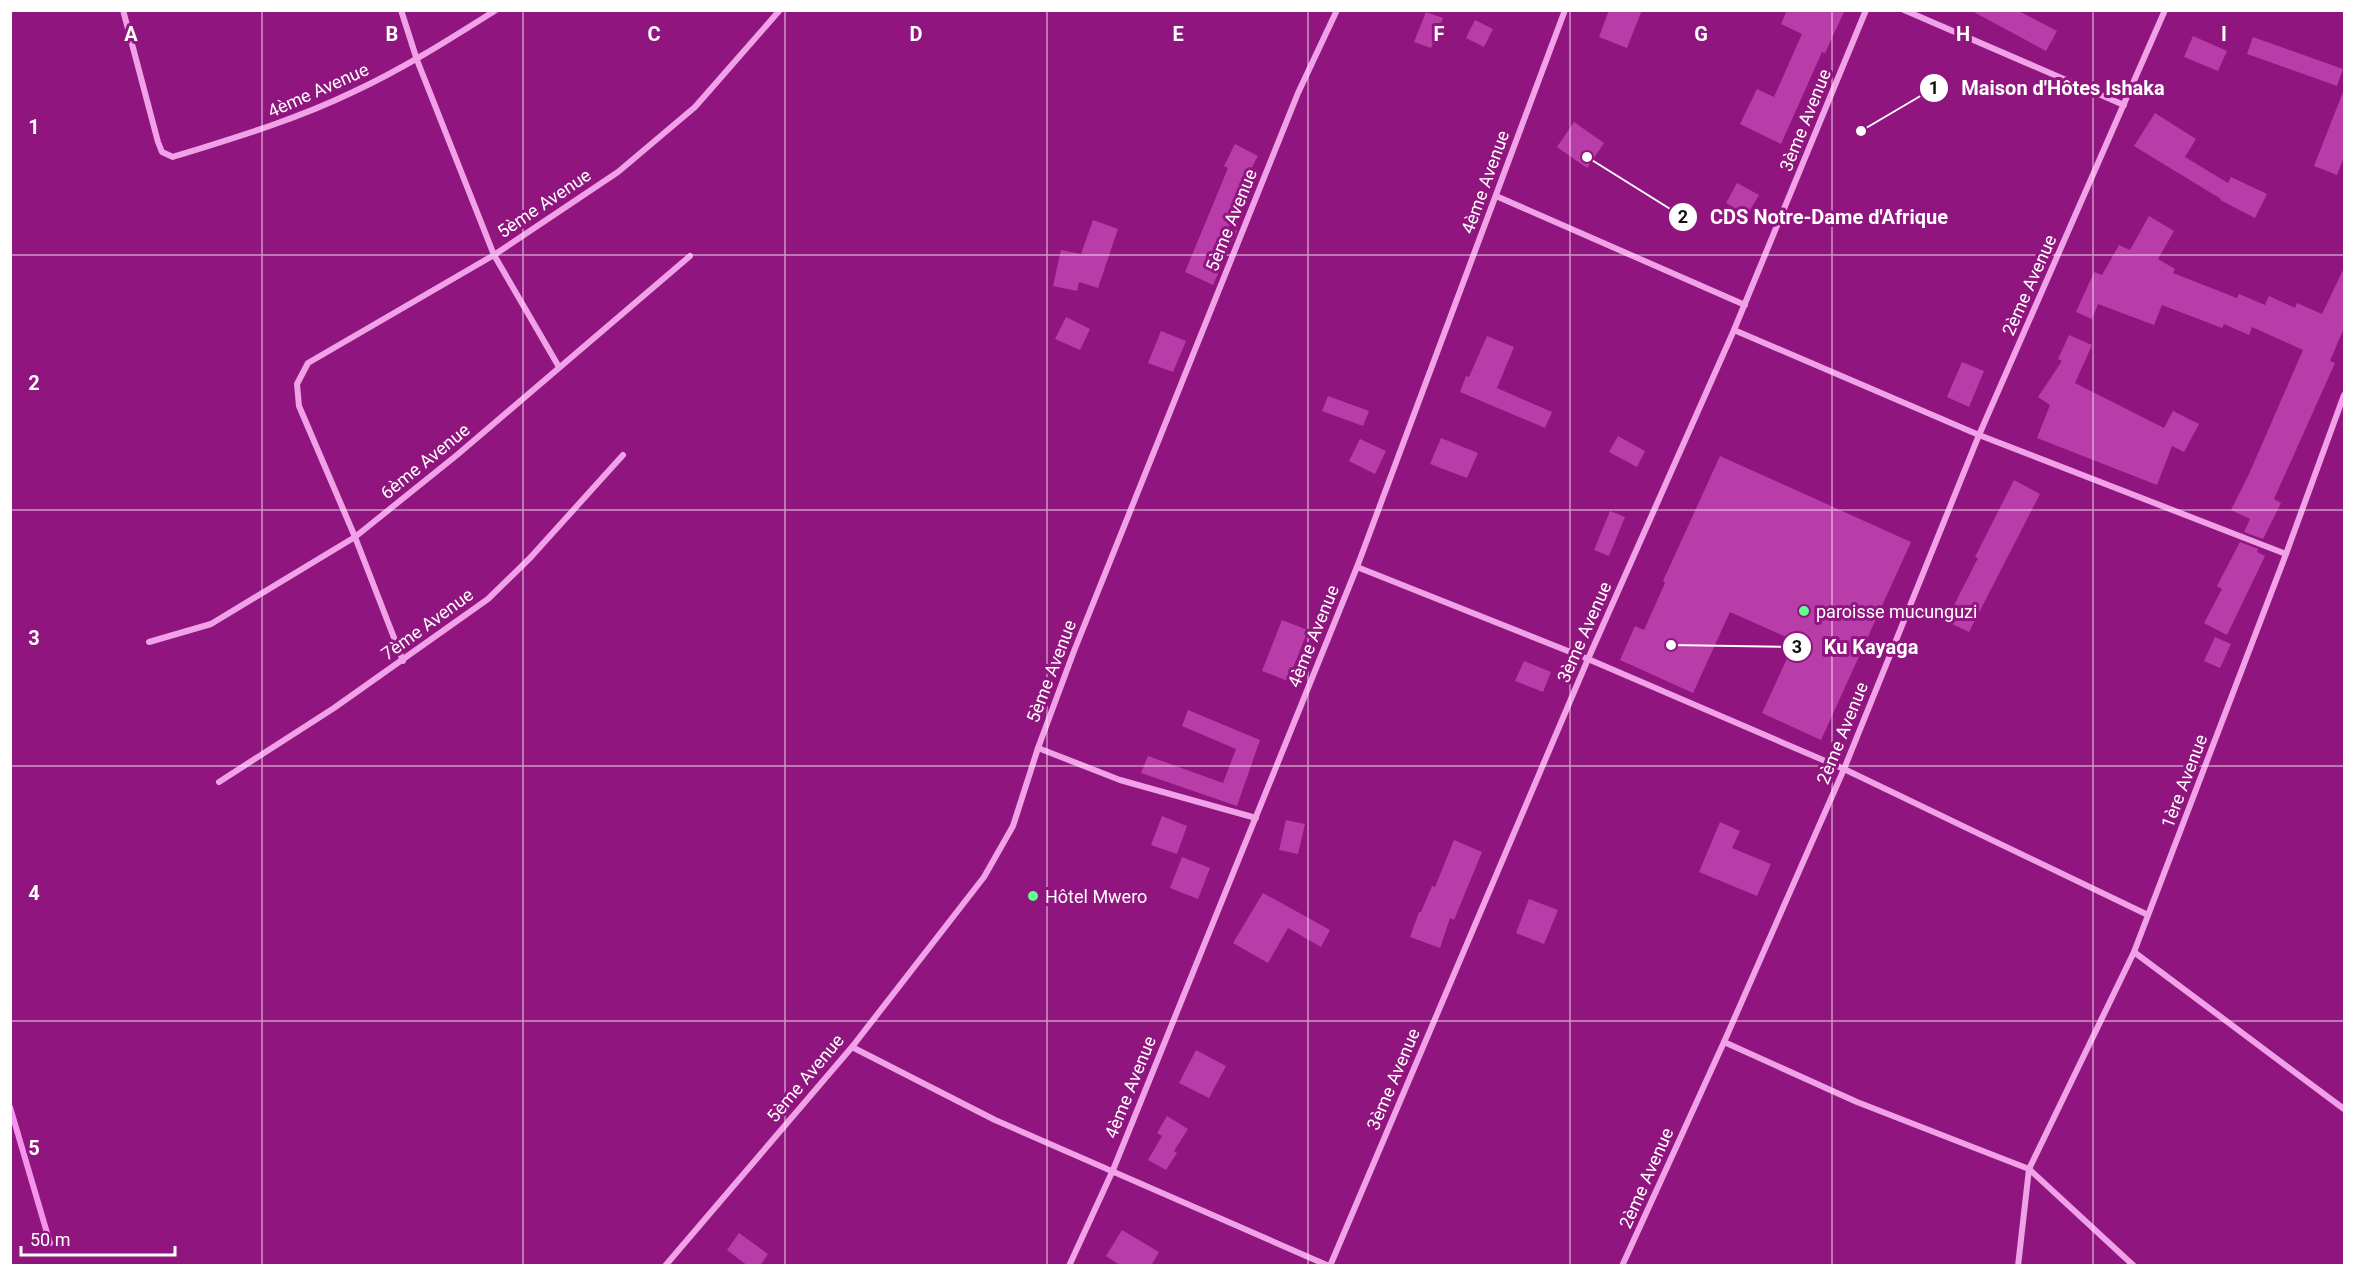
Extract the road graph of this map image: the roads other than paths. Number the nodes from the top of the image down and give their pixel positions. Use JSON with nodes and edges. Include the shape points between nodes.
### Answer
{"nodes":[{"id":1,"x":123,"y":10,"type":"edge"},
{"id":2,"x":401,"y":10,"type":"edge"},
{"id":3,"x":496,"y":10,"type":"edge"},
{"id":4,"x":780,"y":10,"type":"edge"},
{"id":5,"x":1336,"y":10,"type":"edge"},
{"id":6,"x":1564,"y":10,"type":"edge"},
{"id":7,"x":1866,"y":10,"type":"edge"},
{"id":8,"x":1904,"y":10,"type":"edge"},
{"id":9,"x":2165,"y":10,"type":"edge"},
{"id":10,"x":417,"y":60,"type":"junction"},
{"id":11,"x":2124,"y":105,"type":"junction"},
{"id":12,"x":1496,"y":196,"type":"junction"},
{"id":13,"x":494,"y":255,"type":"junction"},
{"id":14,"x":690,"y":256,"type":"dead end"},
{"id":15,"x":1745,"y":305,"type":"junction"},
{"id":16,"x":1734,"y":330,"type":"junction"},
{"id":17,"x":560,"y":367,"type":"junction"},
{"id":18,"x":2344,"y":395,"type":"edge"},
{"id":19,"x":1979,"y":435,"type":"junction"},
{"id":20,"x":623,"y":455,"type":"dead end"},
{"id":21,"x":356,"y":537,"type":"junction"},
{"id":22,"x":2286,"y":554,"type":"junction"},
{"id":23,"x":1357,"y":567,"type":"junction"},
{"id":24,"x":149,"y":642,"type":"dead end"},
{"id":25,"x":1588,"y":659,"type":"junction"},
{"id":26,"x":403,"y":661,"type":"junction"},
{"id":27,"x":1038,"y":748,"type":"junction"},
{"id":28,"x":1844,"y":769,"type":"junction"},
{"id":29,"x":219,"y":782,"type":"dead end"},
{"id":30,"x":1256,"y":818,"type":"junction"},
{"id":31,"x":2148,"y":915,"type":"junction"},
{"id":32,"x":2134,"y":952,"type":"junction"},
{"id":33,"x":1724,"y":1042,"type":"junction"},
{"id":34,"x":852,"y":1047,"type":"junction"},
{"id":35,"x":2344,"y":1109,"type":"edge"},
{"id":36,"x":2029,"y":1169,"type":"junction"},
{"id":37,"x":1113,"y":1170,"type":"junction"},
{"id":38,"x":666,"y":1266,"type":"edge"},
{"id":39,"x":1069,"y":1266,"type":"edge"},
{"id":40,"x":1329,"y":1266,"type":"edge"},
{"id":41,"x":1622,"y":1266,"type":"edge"},
{"id":42,"x":2018,"y":1266,"type":"edge"},
{"id":43,"x":2134,"y":1266,"type":"edge"}],
"edges":[{"from":1,"to":10,"type":"street","name":"4ème Avenue","via":[[158,142],[162,152],[172,157],[266,129]]},
{"from":2,"to":10,"type":"street"},
{"from":3,"to":10,"type":"street","name":"4ème Avenue"},
{"from":4,"to":13,"type":"street","name":"5ème Avenue","via":[[694,107],[618,172]]},
{"from":5,"to":27,"type":"street","name":"5ème Avenue","via":[[1298,93]]},
{"from":6,"to":12,"type":"street","name":"4ème Avenue"},
{"from":7,"to":15,"type":"street","name":"3ème Avenue"},
{"from":8,"to":11,"type":"street"},
{"from":9,"to":11,"type":"street","name":"2ème Avenue"},
{"from":10,"to":13,"type":"street"},
{"from":11,"to":19,"type":"street","name":"2ème Avenue"},
{"from":12,"to":15,"type":"street"},
{"from":12,"to":23,"type":"street","name":"4ème Avenue"},
{"from":13,"to":17,"type":"street"},
{"from":13,"to":21,"type":"street","name":"5ème Avenue","via":[[308,363],[297,384],[299,406]]},
{"from":14,"to":17,"type":"street","name":"6ème Avenue"},
{"from":15,"to":16,"type":"street","name":"3ème Avenue"},
{"from":16,"to":19,"type":"street"},
{"from":16,"to":25,"type":"street","name":"3ème Avenue"},
{"from":17,"to":21,"type":"street","name":"6ème Avenue"},
{"from":18,"to":22,"type":"street","name":"1ère Avenue"},
{"from":19,"to":22,"type":"street"},
{"from":19,"to":28,"type":"street","name":"2ème Avenue"},
{"from":20,"to":26,"type":"street","name":"7ème Avenue","via":[[488,599]]},
{"from":21,"to":24,"type":"street","name":"6ème Avenue","via":[[211,624]]},
{"from":21,"to":26,"type":"street"},
{"from":22,"to":31,"type":"street","name":"1ère Avenue"},
{"from":23,"to":25,"type":"street"},
{"from":23,"to":30,"type":"street","name":"4ème Avenue"},
{"from":25,"to":28,"type":"street"},
{"from":25,"to":40,"type":"street","name":"3ème Avenue"},
{"from":26,"to":29,"type":"street","name":"7ème Avenue"},
{"from":27,"to":30,"type":"street","via":[[1120,780]]},
{"from":27,"to":34,"type":"street","name":"5ème Avenue","via":[[1013,826],[984,877]]},
{"from":28,"to":31,"type":"street"},
{"from":28,"to":33,"type":"street","name":"2ème Avenue"},
{"from":30,"to":37,"type":"street","name":"4ème Avenue"},
{"from":31,"to":32,"type":"street","name":"1ère Avenue"},
{"from":32,"to":35,"type":"street"},
{"from":32,"to":36,"type":"street","name":"1ère Avenue"},
{"from":33,"to":36,"type":"street","via":[[1857,1102]]},
{"from":33,"to":41,"type":"street","name":"2ème Avenue"},
{"from":34,"to":37,"type":"street","via":[[994,1120]]},
{"from":34,"to":38,"type":"street","name":"5ème Avenue"},
{"from":36,"to":42,"type":"street","name":"1ère Avenue"},
{"from":36,"to":43,"type":"street"},
{"from":37,"to":39,"type":"street","name":"4ème Avenue"},
{"from":37,"to":40,"type":"street"}]}
